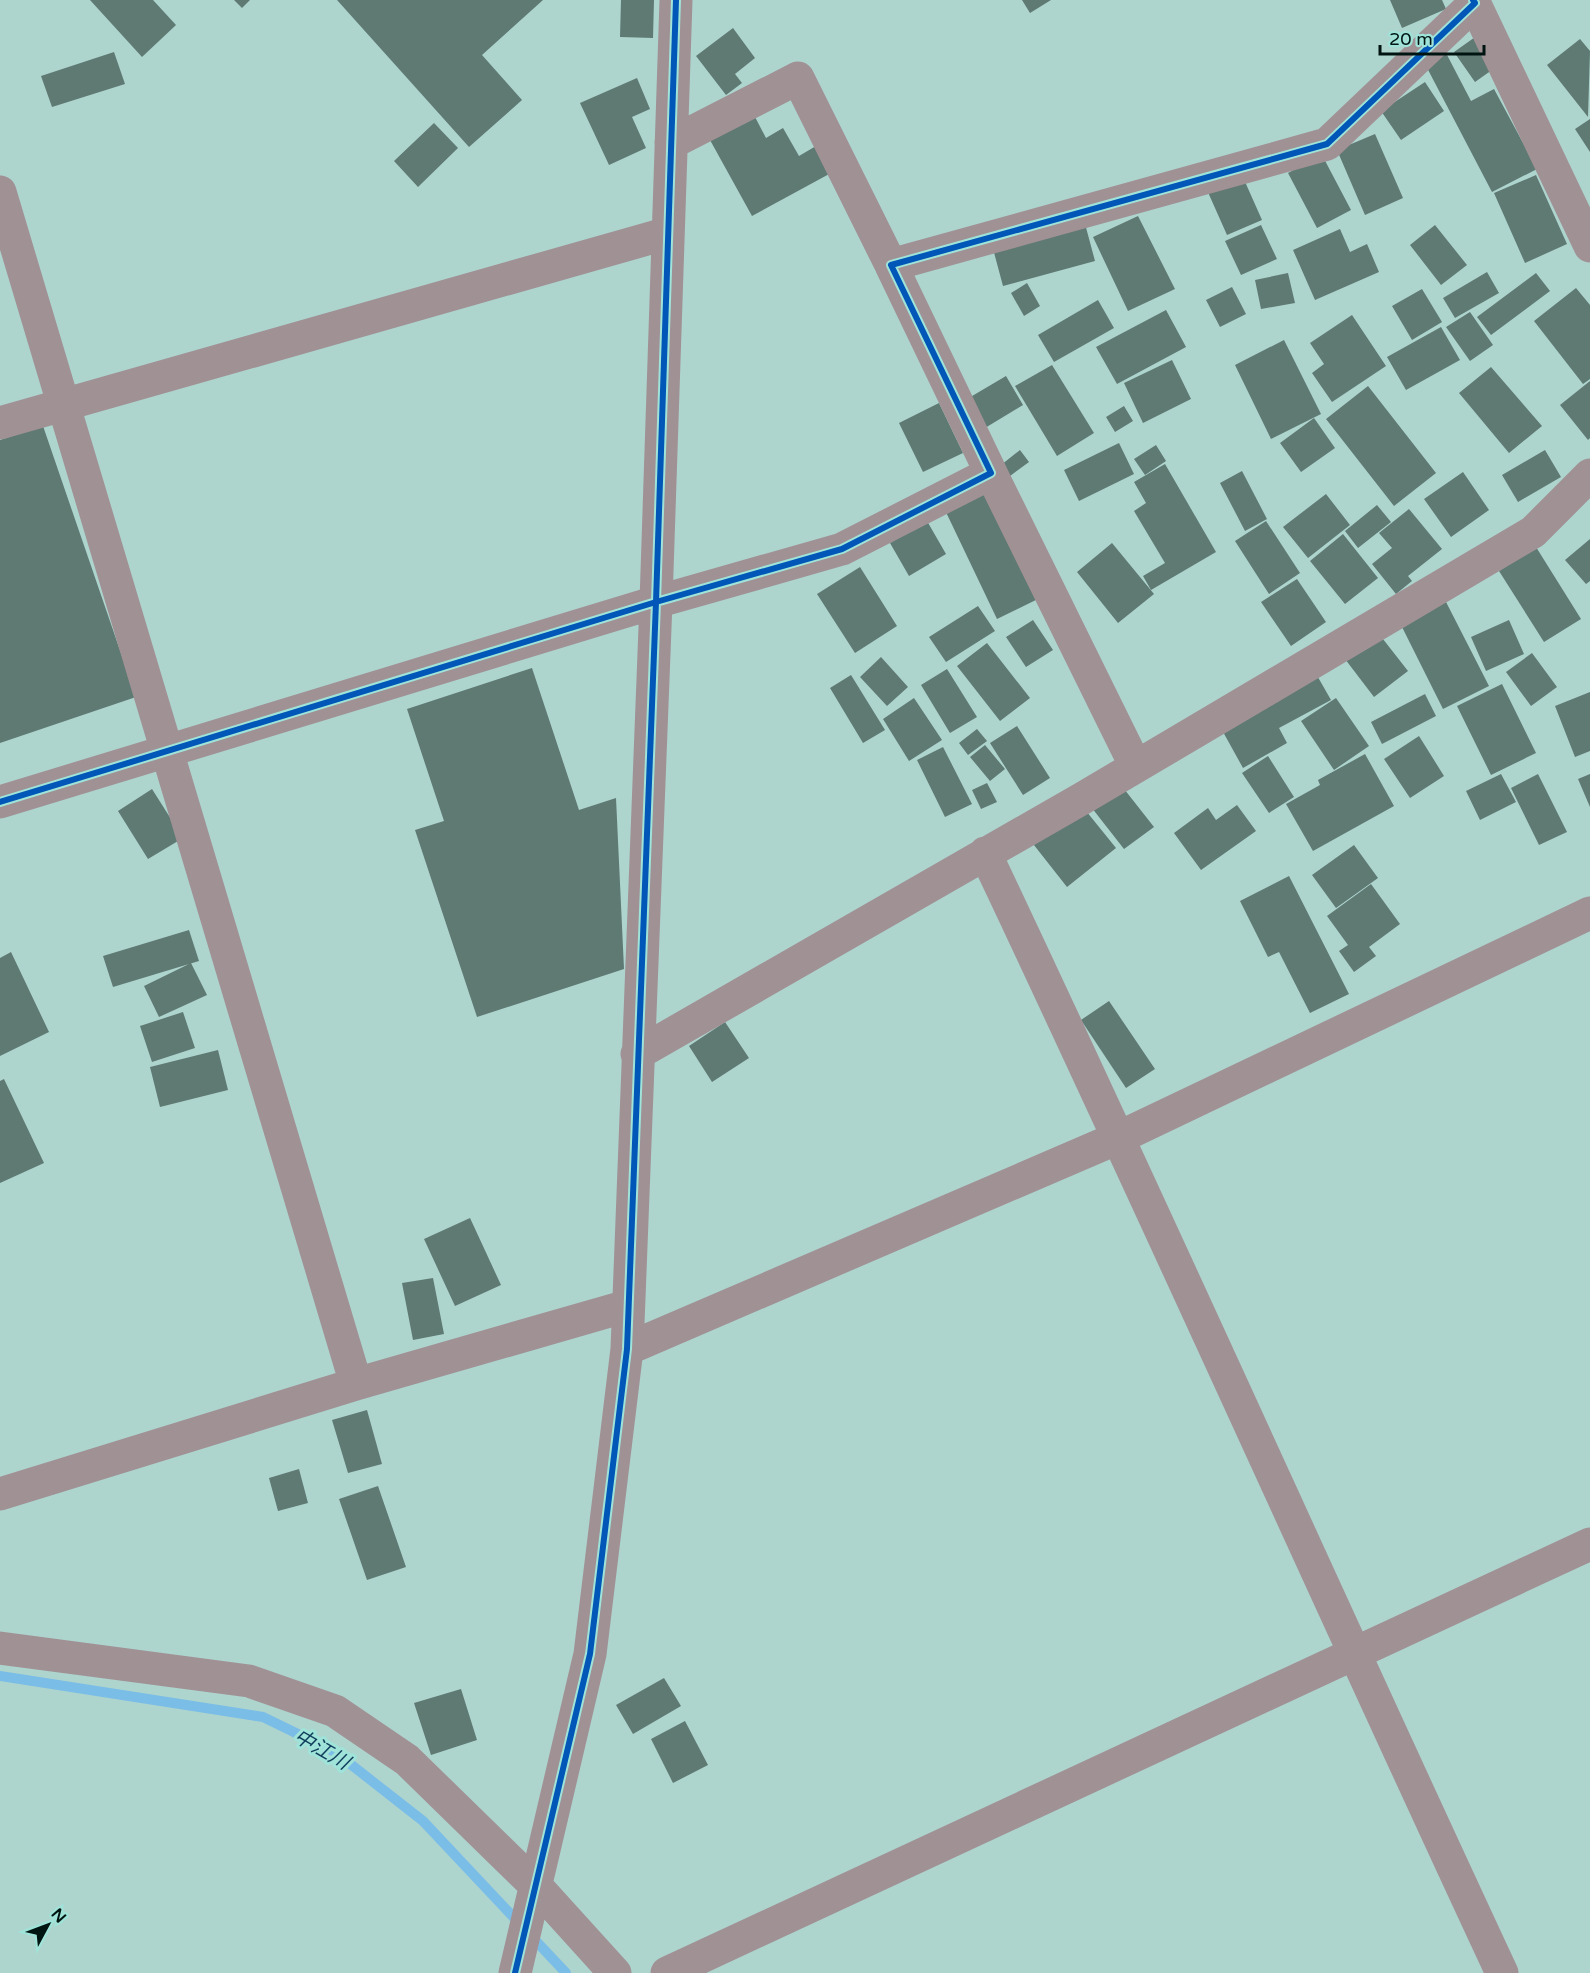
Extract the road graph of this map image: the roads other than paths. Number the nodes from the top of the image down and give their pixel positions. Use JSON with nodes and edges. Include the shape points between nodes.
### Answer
{"nodes":[{"id":1,"x":675,"y":0,"type":"edge"},
{"id":2,"x":1474,"y":2,"type":"edge"},
{"id":3,"x":671,"y":143,"type":"junction"},
{"id":4,"x":0,"y":192,"type":"edge"},
{"id":5,"x":668,"y":233,"type":"junction"},
{"id":6,"x":1590,"y":246,"type":"edge"},
{"id":7,"x":891,"y":266,"type":"junction"},
{"id":8,"x":65,"y":404,"type":"junction"},
{"id":9,"x":0,"y":423,"type":"edge"},
{"id":10,"x":992,"y":473,"type":"junction"},
{"id":11,"x":1590,"y":475,"type":"edge"},
{"id":12,"x":656,"y":602,"type":"junction"},
{"id":13,"x":168,"y":753,"type":"junction"},
{"id":14,"x":1135,"y":765,"type":"junction"},
{"id":15,"x":0,"y":802,"type":"edge"},
{"id":16,"x":985,"y":853,"type":"junction"},
{"id":17,"x":1590,"y":913,"type":"edge"},
{"id":18,"x":637,"y":1054,"type":"junction"},
{"id":19,"x":1120,"y":1137,"type":"junction"},
{"id":20,"x":627,"y":1306,"type":"junction"},
{"id":21,"x":627,"y":1349,"type":"junction"},
{"id":22,"x":356,"y":1384,"type":"junction"},
{"id":23,"x":0,"y":1494,"type":"edge"},
{"id":24,"x":1590,"y":1544,"type":"edge"},
{"id":25,"x":0,"y":1648,"type":"edge"},
{"id":26,"x":1353,"y":1653,"type":"junction"},
{"id":27,"x":537,"y":1887,"type":"junction"},
{"id":28,"x":516,"y":1972,"type":"edge"},
{"id":29,"x":615,"y":1973,"type":"edge"},
{"id":30,"x":667,"y":1973,"type":"edge"},
{"id":31,"x":1502,"y":1973,"type":"edge"}],
"edges":[{"from":1,"to":3,"type":"street"},
{"from":2,"to":6,"type":"street"},
{"from":2,"to":7,"type":"street","via":[[1327,144]]},
{"from":3,"to":5,"type":"street"},
{"from":3,"to":7,"type":"street","via":[[798,78]]},
{"from":4,"to":8,"type":"street"},
{"from":5,"to":8,"type":"street"},
{"from":5,"to":12,"type":"street"},
{"from":7,"to":10,"type":"street"},
{"from":8,"to":9,"type":"street"},
{"from":8,"to":13,"type":"street"},
{"from":10,"to":12,"type":"street","via":[[842,549]]},
{"from":10,"to":14,"type":"street"},
{"from":11,"to":14,"type":"street","via":[[1533,532]]},
{"from":12,"to":13,"type":"street"},
{"from":12,"to":18,"type":"street"},
{"from":13,"to":15,"type":"street"},
{"from":13,"to":22,"type":"street"},
{"from":14,"to":16,"type":"street"},
{"from":16,"to":18,"type":"street"},
{"from":16,"to":19,"type":"street"},
{"from":17,"to":19,"type":"street"},
{"from":18,"to":20,"type":"street"},
{"from":19,"to":21,"type":"street"},
{"from":19,"to":26,"type":"street"},
{"from":20,"to":21,"type":"street"},
{"from":20,"to":22,"type":"street"},
{"from":21,"to":27,"type":"street","via":[[590,1654]]},
{"from":22,"to":23,"type":"street"},
{"from":24,"to":26,"type":"street"},
{"from":25,"to":27,"type":"street","via":[[249,1680],[335,1711],[407,1760]]},
{"from":26,"to":30,"type":"street"},
{"from":26,"to":31,"type":"street"},
{"from":27,"to":28,"type":"street"},
{"from":27,"to":29,"type":"street"}]}
